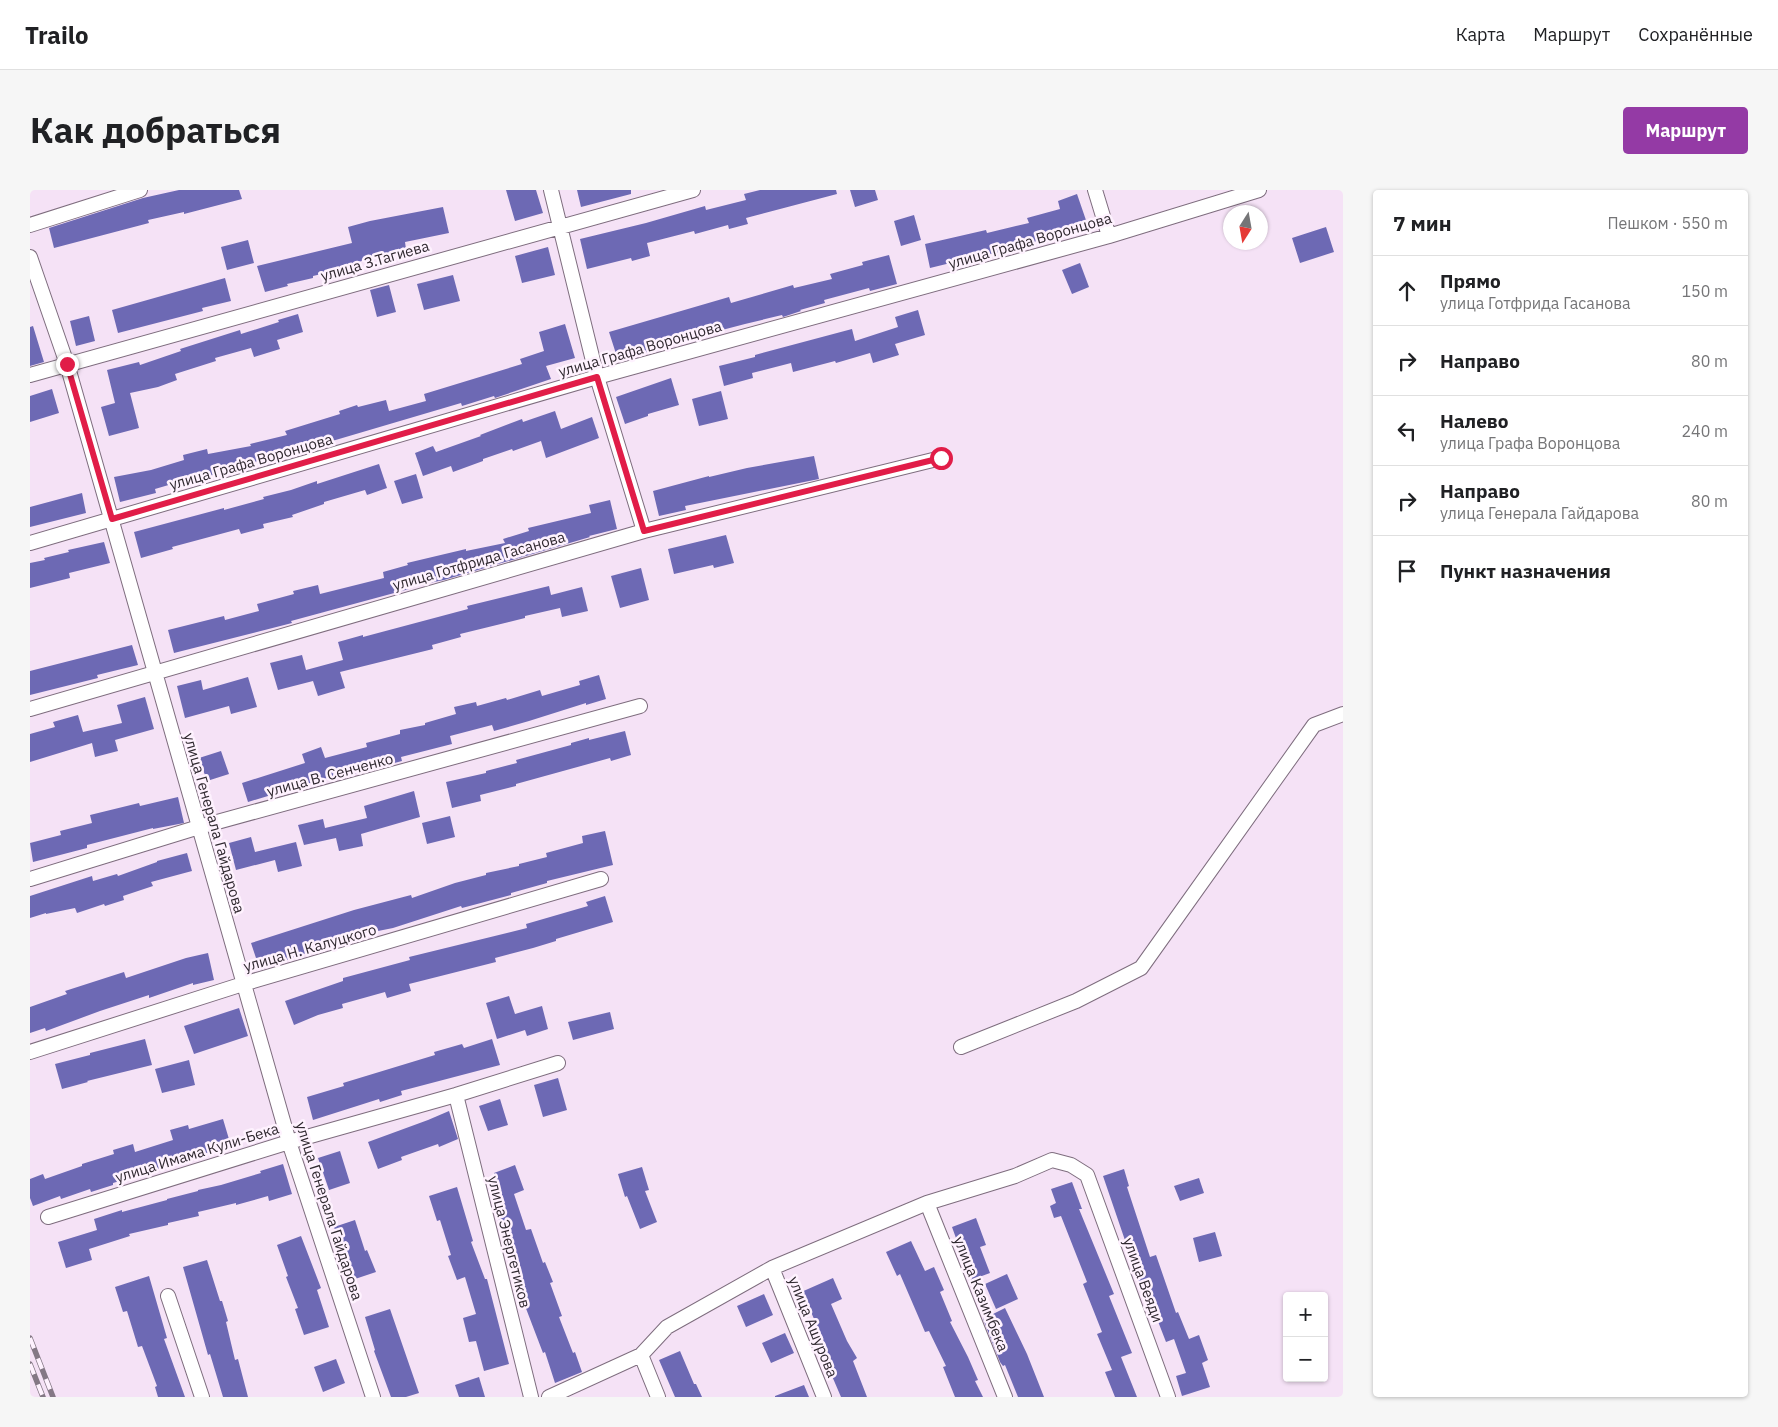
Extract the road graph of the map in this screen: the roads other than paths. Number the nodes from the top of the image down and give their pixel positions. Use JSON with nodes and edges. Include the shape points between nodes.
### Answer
{"nodes":[{"id":1,"x":140,"y":190,"type":"edge"},
{"id":2,"x":552,"y":190,"type":"edge"},
{"id":3,"x":693,"y":190,"type":"edge"},
{"id":4,"x":1095,"y":190,"type":"edge"},
{"id":5,"x":1259,"y":190,"type":"edge"},
{"id":6,"x":30,"y":225,"type":"edge"},
{"id":7,"x":561,"y":226,"type":"junction"},
{"id":8,"x":1109,"y":236,"type":"junction"},
{"id":9,"x":30,"y":257,"type":"edge"},
{"id":10,"x":67,"y":364,"type":"junction"},
{"id":11,"x":30,"y":375,"type":"edge"},
{"id":12,"x":597,"y":377,"type":"junction"},
{"id":13,"x":941,"y":458,"type":"dead end"},
{"id":14,"x":112,"y":519,"type":"junction"},
{"id":15,"x":644,"y":531,"type":"junction"},
{"id":16,"x":30,"y":543,"type":"edge"},
{"id":17,"x":154,"y":672,"type":"junction"},
{"id":18,"x":640,"y":706,"type":"dead end"},
{"id":19,"x":30,"y":709,"type":"edge"},
{"id":20,"x":1343,"y":714,"type":"edge"},
{"id":21,"x":199,"y":828,"type":"junction"},
{"id":22,"x":30,"y":879,"type":"edge"},
{"id":23,"x":601,"y":879,"type":"dead end"},
{"id":24,"x":243,"y":984,"type":"junction"},
{"id":25,"x":961,"y":1048,"type":"dead end"},
{"id":26,"x":30,"y":1052,"type":"edge"},
{"id":27,"x":558,"y":1063,"type":"dead end"},
{"id":28,"x":456,"y":1095,"type":"junction"},
{"id":29,"x":289,"y":1142,"type":"junction"},
{"id":30,"x":927,"y":1203,"type":"junction"},
{"id":31,"x":48,"y":1217,"type":"dead end"},
{"id":32,"x":772,"y":1268,"type":"junction"},
{"id":33,"x":168,"y":1296,"type":"dead end"},
{"id":34,"x":641,"y":1356,"type":"junction"},
{"id":35,"x":202,"y":1397,"type":"edge"},
{"id":36,"x":373,"y":1397,"type":"edge"},
{"id":37,"x":531,"y":1397,"type":"edge"},
{"id":38,"x":549,"y":1397,"type":"edge"},
{"id":39,"x":658,"y":1397,"type":"edge"},
{"id":40,"x":824,"y":1397,"type":"edge"},
{"id":41,"x":1005,"y":1397,"type":"edge"},
{"id":42,"x":1168,"y":1397,"type":"edge"}],
"edges":[{"from":1,"to":6,"type":"street"},
{"from":2,"to":7,"type":"street"},
{"from":3,"to":7,"type":"street","name":"улица З.Тагиева"},
{"from":4,"to":8,"type":"street"},
{"from":5,"to":8,"type":"street","name":"улица Графа Воронцова"},
{"from":7,"to":10,"type":"street","name":"улица З.Тагиева"},
{"from":7,"to":12,"type":"street"},
{"from":8,"to":12,"type":"street","name":"улица Графа Воронцова"},
{"from":9,"to":10,"type":"street","name":"улица Генерала Гайдарова"},
{"from":10,"to":11,"type":"street","name":"улица З.Тагиева"},
{"from":10,"to":14,"type":"street","name":"улица Генерала Гайдарова"},
{"from":12,"to":14,"type":"street","name":"улица Графа Воронцова"},
{"from":12,"to":15,"type":"street"},
{"from":13,"to":15,"type":"street","name":"улица Готфрида Гасанова"},
{"from":14,"to":16,"type":"street","name":"улица Графа Воронцова"},
{"from":14,"to":17,"type":"street","name":"улица Генерала Гайдарова"},
{"from":15,"to":17,"type":"street","name":"улица Готфрида Гасанова"},
{"from":17,"to":19,"type":"street","name":"улица Готфрида Гасанова"},
{"from":17,"to":21,"type":"street","name":"улица Генерала Гайдарова"},
{"from":18,"to":21,"type":"street","name":"улица В. Сенченко"},
{"from":20,"to":25,"type":"street","via":[[1314,725],[1141,968],[1076,1001]]},
{"from":21,"to":22,"type":"street","name":"улица В. Сенченко"},
{"from":21,"to":24,"type":"street","name":"улица Генерала Гайдарова"},
{"from":23,"to":24,"type":"street","name":"улица Н. Калуцкого"},
{"from":24,"to":26,"type":"street","name":"улица Н. Калуцкого"},
{"from":24,"to":29,"type":"street","name":"улица Генерала Гайдарова"},
{"from":27,"to":28,"type":"street","name":"улица Имама Кули-Бека"},
{"from":28,"to":29,"type":"street","name":"улица Имама Кули-Бека"},
{"from":28,"to":37,"type":"street","name":"улица Энергетиков"},
{"from":29,"to":31,"type":"street","name":"улица Имама Кули-Бека"},
{"from":29,"to":36,"type":"street","name":"улица Генерала Гайдарова"},
{"from":30,"to":32,"type":"street"},
{"from":30,"to":41,"type":"street","name":"улица Казимбека"},
{"from":30,"to":42,"type":"street","name":"улица Веяди","via":[[1015,1176],[1052,1160],[1071,1165],[1087,1175]]},
{"from":32,"to":34,"type":"street","via":[[667,1327]]},
{"from":32,"to":40,"type":"street","name":"улица Ашурова"},
{"from":33,"to":35,"type":"street"},
{"from":34,"to":38,"type":"street"},
{"from":34,"to":39,"type":"street"}]}
